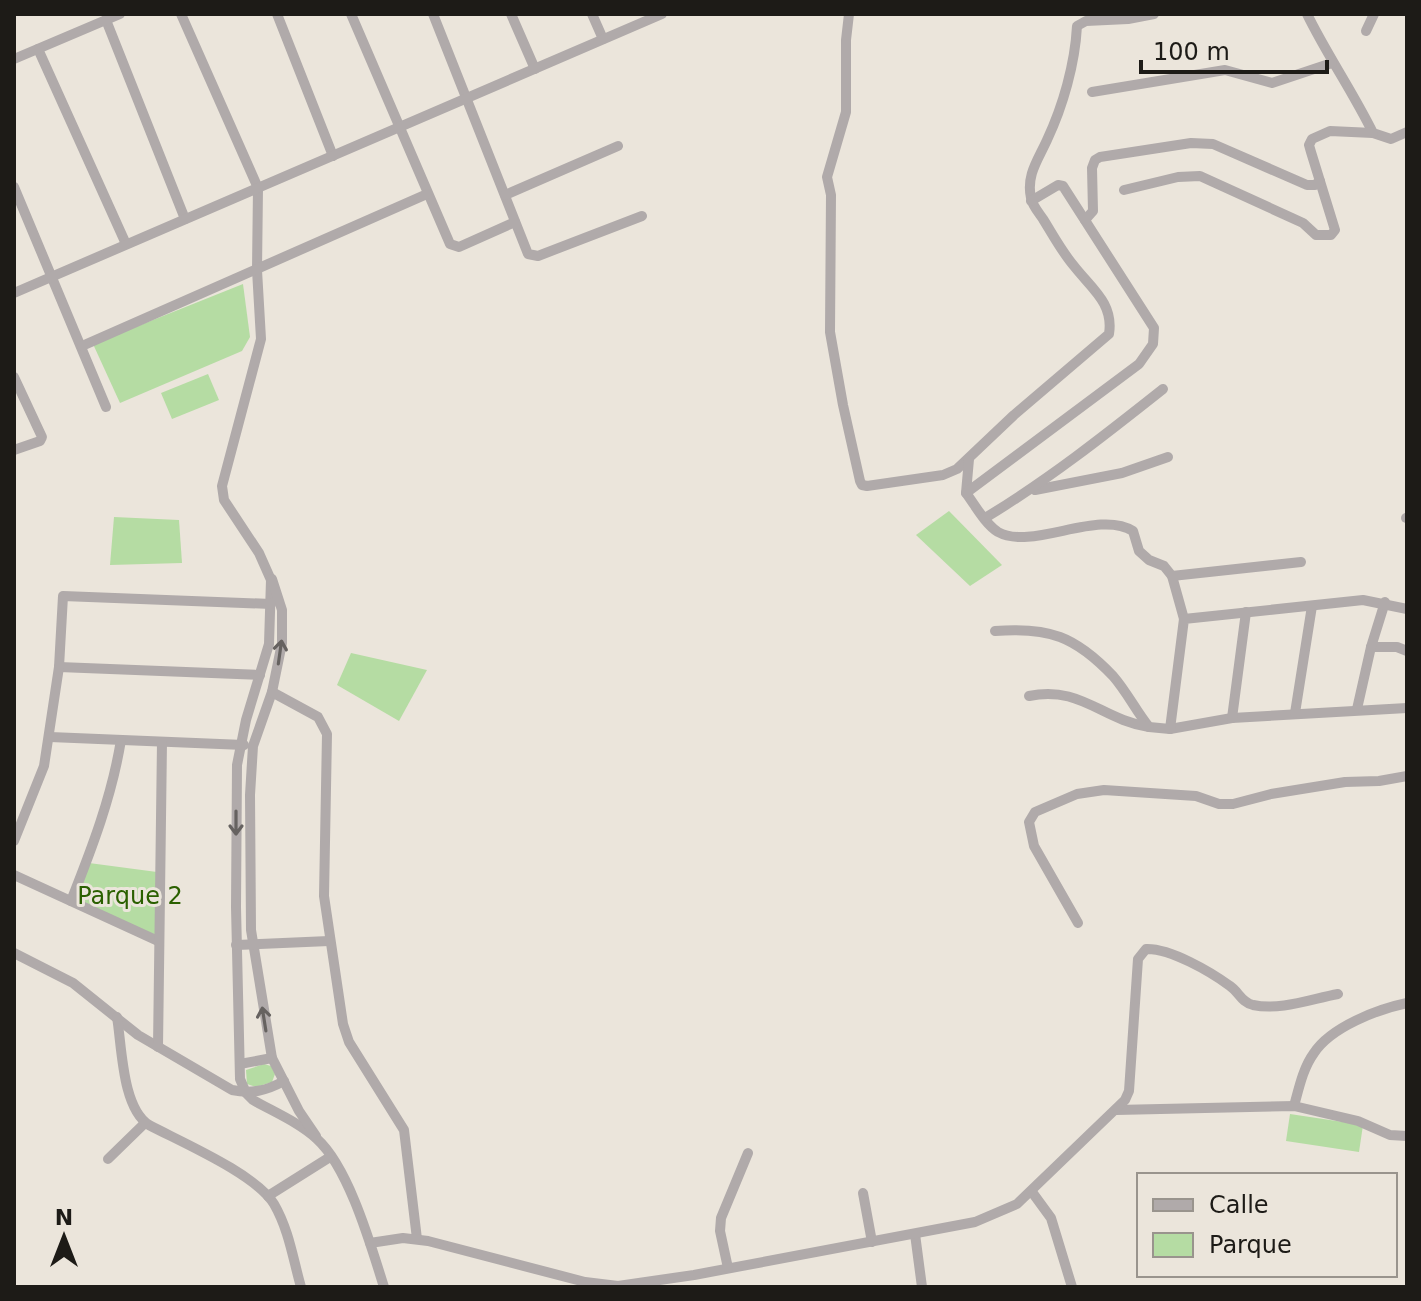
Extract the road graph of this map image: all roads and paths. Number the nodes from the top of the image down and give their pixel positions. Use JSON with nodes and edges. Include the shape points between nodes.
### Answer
{"nodes":[{"id":1,"x":120,"y":14,"type":"edge"},
{"id":2,"x":181,"y":14,"type":"edge"},
{"id":3,"x":277,"y":14,"type":"edge"},
{"id":4,"x":351,"y":14,"type":"edge"},
{"id":5,"x":433,"y":14,"type":"edge"},
{"id":6,"x":511,"y":14,"type":"edge"},
{"id":7,"x":592,"y":14,"type":"edge"},
{"id":8,"x":662,"y":14,"type":"edge"},
{"id":9,"x":849,"y":14,"type":"edge"},
{"id":10,"x":1154,"y":14,"type":"edge"},
{"id":11,"x":1307,"y":14,"type":"edge"},
{"id":12,"x":1374,"y":14,"type":"edge"},
{"id":13,"x":106,"y":20,"type":"junction"},
{"id":14,"x":1366,"y":31,"type":"dead end"},
{"id":15,"x":603,"y":39,"type":"junction"},
{"id":16,"x":38,"y":49,"type":"junction"},
{"id":17,"x":14,"y":59,"type":"edge"},
{"id":18,"x":1332,"y":63,"type":"junction"},
{"id":19,"x":535,"y":69,"type":"junction"},
{"id":20,"x":1092,"y":92,"type":"dead end"},
{"id":21,"x":468,"y":97,"type":"junction"},
{"id":22,"x":399,"y":127,"type":"junction"},
{"id":23,"x":1407,"y":132,"type":"edge"},
{"id":24,"x":1373,"y":133,"type":"junction"},
{"id":25,"x":618,"y":146,"type":"dead end"},
{"id":26,"x":333,"y":156,"type":"junction"},
{"id":27,"x":1320,"y":181,"type":"junction"},
{"id":28,"x":14,"y":187,"type":"edge"},
{"id":29,"x":258,"y":188,"type":"junction"},
{"id":30,"x":1124,"y":190,"type":"dead end"},
{"id":31,"x":427,"y":194,"type":"junction"},
{"id":32,"x":505,"y":195,"type":"junction"},
{"id":33,"x":1031,"y":201,"type":"junction"},
{"id":34,"x":642,"y":216,"type":"dead end"},
{"id":35,"x":185,"y":219,"type":"junction"},
{"id":36,"x":1085,"y":220,"type":"junction"},
{"id":37,"x":515,"y":222,"type":"junction"},
{"id":38,"x":126,"y":244,"type":"junction"},
{"id":39,"x":257,"y":270,"type":"junction"},
{"id":40,"x":52,"y":277,"type":"junction"},
{"id":41,"x":14,"y":293,"type":"edge"},
{"id":42,"x":82,"y":346,"type":"junction"},
{"id":43,"x":14,"y":377,"type":"edge"},
{"id":44,"x":1163,"y":389,"type":"dead end"},
{"id":45,"x":106,"y":407,"type":"dead end"},
{"id":46,"x":14,"y":450,"type":"edge"},
{"id":47,"x":1168,"y":457,"type":"dead end"},
{"id":48,"x":969,"y":459,"type":"junction"},
{"id":49,"x":1030,"y":491,"type":"junction"},
{"id":50,"x":966,"y":493,"type":"junction"},
{"id":51,"x":985,"y":518,"type":"junction"},
{"id":52,"x":1301,"y":562,"type":"dead end"},
{"id":53,"x":270,"y":574,"type":"junction"},
{"id":54,"x":1172,"y":576,"type":"junction"},
{"id":55,"x":1385,"y":602,"type":"junction"},
{"id":56,"x":271,"y":604,"type":"junction"},
{"id":57,"x":1312,"y":606,"type":"junction"},
{"id":58,"x":1407,"y":609,"type":"edge"},
{"id":59,"x":1246,"y":612,"type":"junction"},
{"id":60,"x":1184,"y":619,"type":"junction"},
{"id":61,"x":995,"y":631,"type":"dead end"},
{"id":62,"x":1371,"y":647,"type":"junction"},
{"id":63,"x":1407,"y":651,"type":"edge"},
{"id":64,"x":59,"y":667,"type":"junction"},
{"id":65,"x":260,"y":675,"type":"junction"},
{"id":66,"x":272,"y":692,"type":"junction"},
{"id":67,"x":1029,"y":696,"type":"dead end"},
{"id":68,"x":1407,"y":708,"type":"edge"},
{"id":69,"x":1357,"y":709,"type":"junction"},
{"id":70,"x":1295,"y":713,"type":"junction"},
{"id":71,"x":1232,"y":718,"type":"junction"},
{"id":72,"x":1149,"y":727,"type":"junction"},
{"id":73,"x":1170,"y":729,"type":"junction"},
{"id":74,"x":50,"y":737,"type":"junction"},
{"id":75,"x":121,"y":740,"type":"junction"},
{"id":76,"x":162,"y":742,"type":"junction"},
{"id":77,"x":240,"y":745,"type":"junction"},
{"id":78,"x":253,"y":746,"type":"junction"},
{"id":79,"x":1407,"y":776,"type":"edge"},
{"id":80,"x":14,"y":841,"type":"edge"},
{"id":81,"x":14,"y":875,"type":"edge"},
{"id":82,"x":71,"y":901,"type":"junction"},
{"id":83,"x":1078,"y":923,"type":"dead end"},
{"id":84,"x":158,"y":941,"type":"junction"},
{"id":85,"x":329,"y":941,"type":"junction"},
{"id":86,"x":253,"y":944,"type":"junction"},
{"id":87,"x":236,"y":945,"type":"junction"},
{"id":88,"x":14,"y":953,"type":"edge"},
{"id":89,"x":1338,"y":994,"type":"dead end"},
{"id":90,"x":1407,"y":1003,"type":"edge"},
{"id":91,"x":117,"y":1017,"type":"junction"},
{"id":92,"x":158,"y":1047,"type":"junction"},
{"id":93,"x":272,"y":1058,"type":"junction"},
{"id":94,"x":240,"y":1064,"type":"junction"},
{"id":95,"x":284,"y":1081,"type":"junction"},
{"id":96,"x":246,"y":1093,"type":"junction"},
{"id":97,"x":1294,"y":1106,"type":"junction"},
{"id":98,"x":1116,"y":1110,"type":"junction"},
{"id":99,"x":145,"y":1123,"type":"junction"},
{"id":100,"x":1407,"y":1136,"type":"edge"},
{"id":101,"x":318,"y":1140,"type":"junction"},
{"id":102,"x":748,"y":1153,"type":"dead end"},
{"id":103,"x":330,"y":1157,"type":"junction"},
{"id":104,"x":108,"y":1159,"type":"dead end"},
{"id":105,"x":1032,"y":1192,"type":"junction"},
{"id":106,"x":863,"y":1193,"type":"dead end"},
{"id":107,"x":268,"y":1196,"type":"junction"},
{"id":108,"x":915,"y":1234,"type":"junction"},
{"id":109,"x":417,"y":1239,"type":"junction"},
{"id":110,"x":872,"y":1242,"type":"junction"},
{"id":111,"x":370,"y":1243,"type":"junction"},
{"id":112,"x":728,"y":1268,"type":"junction"},
{"id":113,"x":655,"y":1284,"type":"edge"},
{"id":114,"x":301,"y":1287,"type":"edge"},
{"id":115,"x":384,"y":1287,"type":"edge"},
{"id":116,"x":922,"y":1287,"type":"edge"},
{"id":117,"x":1072,"y":1287,"type":"edge"}],
"edges":[{"from":1,"to":13,"type":"street"},
{"from":2,"to":29,"type":"street"},
{"from":3,"to":26,"type":"street"},
{"from":4,"to":22,"type":"street"},
{"from":5,"to":21,"type":"street"},
{"from":6,"to":19,"type":"street"},
{"from":7,"to":15,"type":"street"},
{"from":8,"to":15,"type":"street"},
{"from":9,"to":48,"type":"street","via":[[846,112],[827,177],[830,332],[860,481],[867,486],[943,475]]},
{"from":10,"to":33,"type":"street","via":[[1077,26],[1065,90],[1033,163]]},
{"from":11,"to":18,"type":"street"},
{"from":12,"to":14,"type":"street"},
{"from":13,"to":16,"type":"street"},
{"from":13,"to":35,"type":"street"},
{"from":15,"to":19,"type":"street"},
{"from":16,"to":17,"type":"street"},
{"from":16,"to":38,"type":"street"},
{"from":18,"to":20,"type":"street","via":[[1272,83],[1225,70]]},
{"from":18,"to":24,"type":"street"},
{"from":19,"to":21,"type":"street"},
{"from":21,"to":22,"type":"street"},
{"from":21,"to":32,"type":"street"},
{"from":22,"to":26,"type":"street"},
{"from":22,"to":31,"type":"street"},
{"from":23,"to":24,"type":"street","via":[[1391,139]]},
{"from":24,"to":27,"type":"street","via":[[1330,131],[1312,139],[1309,145]]},
{"from":25,"to":32,"type":"street"},
{"from":26,"to":29,"type":"street"},
{"from":27,"to":30,"type":"street","via":[[1335,230],[1331,235],[1316,235],[1303,223],[1200,176]]},
{"from":27,"to":36,"type":"street","via":[[1307,185],[1213,144],[1100,157],[1092,168],[1093,211]]},
{"from":28,"to":40,"type":"street"},
{"from":29,"to":35,"type":"street"},
{"from":29,"to":39,"type":"street"},
{"from":31,"to":37,"type":"street","via":[[452,247]]},
{"from":31,"to":39,"type":"street"},
{"from":32,"to":37,"type":"street"},
{"from":33,"to":36,"type":"street","via":[[1061,184]]},
{"from":33,"to":48,"type":"street","via":[[1074,266],[1096,288],[1112,318],[1109,334]]},
{"from":34,"to":37,"type":"street","via":[[534,256],[526,252]]},
{"from":35,"to":38,"type":"street"},
{"from":36,"to":50,"type":"street","via":[[1154,328],[1153,344],[1139,364]]},
{"from":38,"to":40,"type":"street"},
{"from":39,"to":42,"type":"street"},
{"from":39,"to":53,"type":"street","via":[[261,339],[222,486],[231,513]]},
{"from":40,"to":41,"type":"street"},
{"from":40,"to":42,"type":"street"},
{"from":42,"to":45,"type":"street"},
{"from":43,"to":46,"type":"street","via":[[42,437]]},
{"from":44,"to":49,"type":"street"},
{"from":47,"to":49,"type":"street","via":[[1122,473]]},
{"from":48,"to":50,"type":"street"},
{"from":49,"to":51,"type":"street"},
{"from":50,"to":51,"type":"street"},
{"from":51,"to":54,"type":"street","via":[[997,532],[1019,537],[1124,526],[1133,531],[1139,551]]},
{"from":52,"to":54,"type":"street"},
{"from":53,"to":56,"type":"street"},
{"from":66,"to":53,"type":"street","one_way":true,"via":[[282,629]]},
{"from":54,"to":60,"type":"street"},
{"from":55,"to":57,"type":"street"},
{"from":55,"to":58,"type":"street"},
{"from":55,"to":62,"type":"street"},
{"from":56,"to":64,"type":"street","via":[[63,596]]},
{"from":56,"to":65,"type":"street","via":[[269,644]]},
{"from":57,"to":59,"type":"street"},
{"from":57,"to":70,"type":"street"},
{"from":59,"to":60,"type":"street"},
{"from":59,"to":71,"type":"street"},
{"from":60,"to":73,"type":"street"},
{"from":61,"to":72,"type":"street","via":[[1059,635],[1113,676]]},
{"from":62,"to":63,"type":"street"},
{"from":62,"to":69,"type":"street"},
{"from":64,"to":65,"type":"street"},
{"from":64,"to":74,"type":"street"},
{"from":65,"to":77,"type":"street"},
{"from":66,"to":78,"type":"street"},
{"from":66,"to":85,"type":"street","via":[[318,717],[327,734],[323,871]]},
{"from":67,"to":72,"type":"street","via":[[1075,696],[1128,724]]},
{"from":68,"to":69,"type":"street"},
{"from":69,"to":70,"type":"street"},
{"from":70,"to":71,"type":"street"},
{"from":71,"to":73,"type":"street"},
{"from":72,"to":73,"type":"street"},
{"from":74,"to":75,"type":"street"},
{"from":74,"to":80,"type":"street","via":[[38,788]]},
{"from":75,"to":76,"type":"street"},
{"from":75,"to":82,"type":"street","via":[[105,811]]},
{"from":76,"to":77,"type":"street"},
{"from":76,"to":84,"type":"street"},
{"from":77,"to":78,"type":"street"},
{"from":77,"to":87,"type":"street","one_way":true},
{"from":78,"to":86,"type":"street"},
{"from":79,"to":83,"type":"street","via":[[1233,804],[1104,790],[1077,794],[1035,812],[1029,822],[1034,846]]},
{"from":81,"to":82,"type":"street"},
{"from":82,"to":84,"type":"street"},
{"from":84,"to":92,"type":"street"},
{"from":85,"to":86,"type":"street"},
{"from":85,"to":109,"type":"street","via":[[349,1042],[407,1139]]},
{"from":86,"to":87,"type":"street"},
{"from":93,"to":86,"type":"street","one_way":true},
{"from":87,"to":94,"type":"street"},
{"from":88,"to":91,"type":"street","via":[[73,983]]},
{"from":89,"to":98,"type":"street","via":[[1272,1007],[1254,1005],[1243,1002],[1213,975],[1161,950],[1146,949],[1138,959],[1129,1091]]},
{"from":90,"to":97,"type":"street","via":[[1380,1008],[1321,1042],[1305,1068]]},
{"from":91,"to":92,"type":"street"},
{"from":91,"to":99,"type":"street","via":[[129,1094]]},
{"from":92,"to":96,"type":"street"},
{"from":93,"to":94,"type":"street"},
{"from":93,"to":95,"type":"street"},
{"from":94,"to":96,"type":"street"},
{"from":95,"to":96,"type":"street"},
{"from":95,"to":101,"type":"street"},
{"from":96,"to":101,"type":"street"},
{"from":97,"to":98,"type":"street"},
{"from":97,"to":100,"type":"street"},
{"from":98,"to":105,"type":"street"},
{"from":99,"to":104,"type":"street"},
{"from":99,"to":107,"type":"street","via":[[238,1173]]},
{"from":101,"to":103,"type":"street"},
{"from":102,"to":112,"type":"street","via":[[721,1218]]},
{"from":103,"to":107,"type":"street"},
{"from":103,"to":111,"type":"street"},
{"from":105,"to":108,"type":"street","via":[[990,1217]]},
{"from":105,"to":117,"type":"street","via":[[1051,1218]]},
{"from":106,"to":110,"type":"street"},
{"from":107,"to":114,"type":"street","via":[[285,1226]]},
{"from":108,"to":110,"type":"street"},
{"from":108,"to":116,"type":"street"},
{"from":109,"to":111,"type":"street"},
{"from":109,"to":113,"type":"street","via":[[597,1284]]},
{"from":110,"to":112,"type":"street"},
{"from":111,"to":115,"type":"street"},
{"from":112,"to":113,"type":"street"}]}
